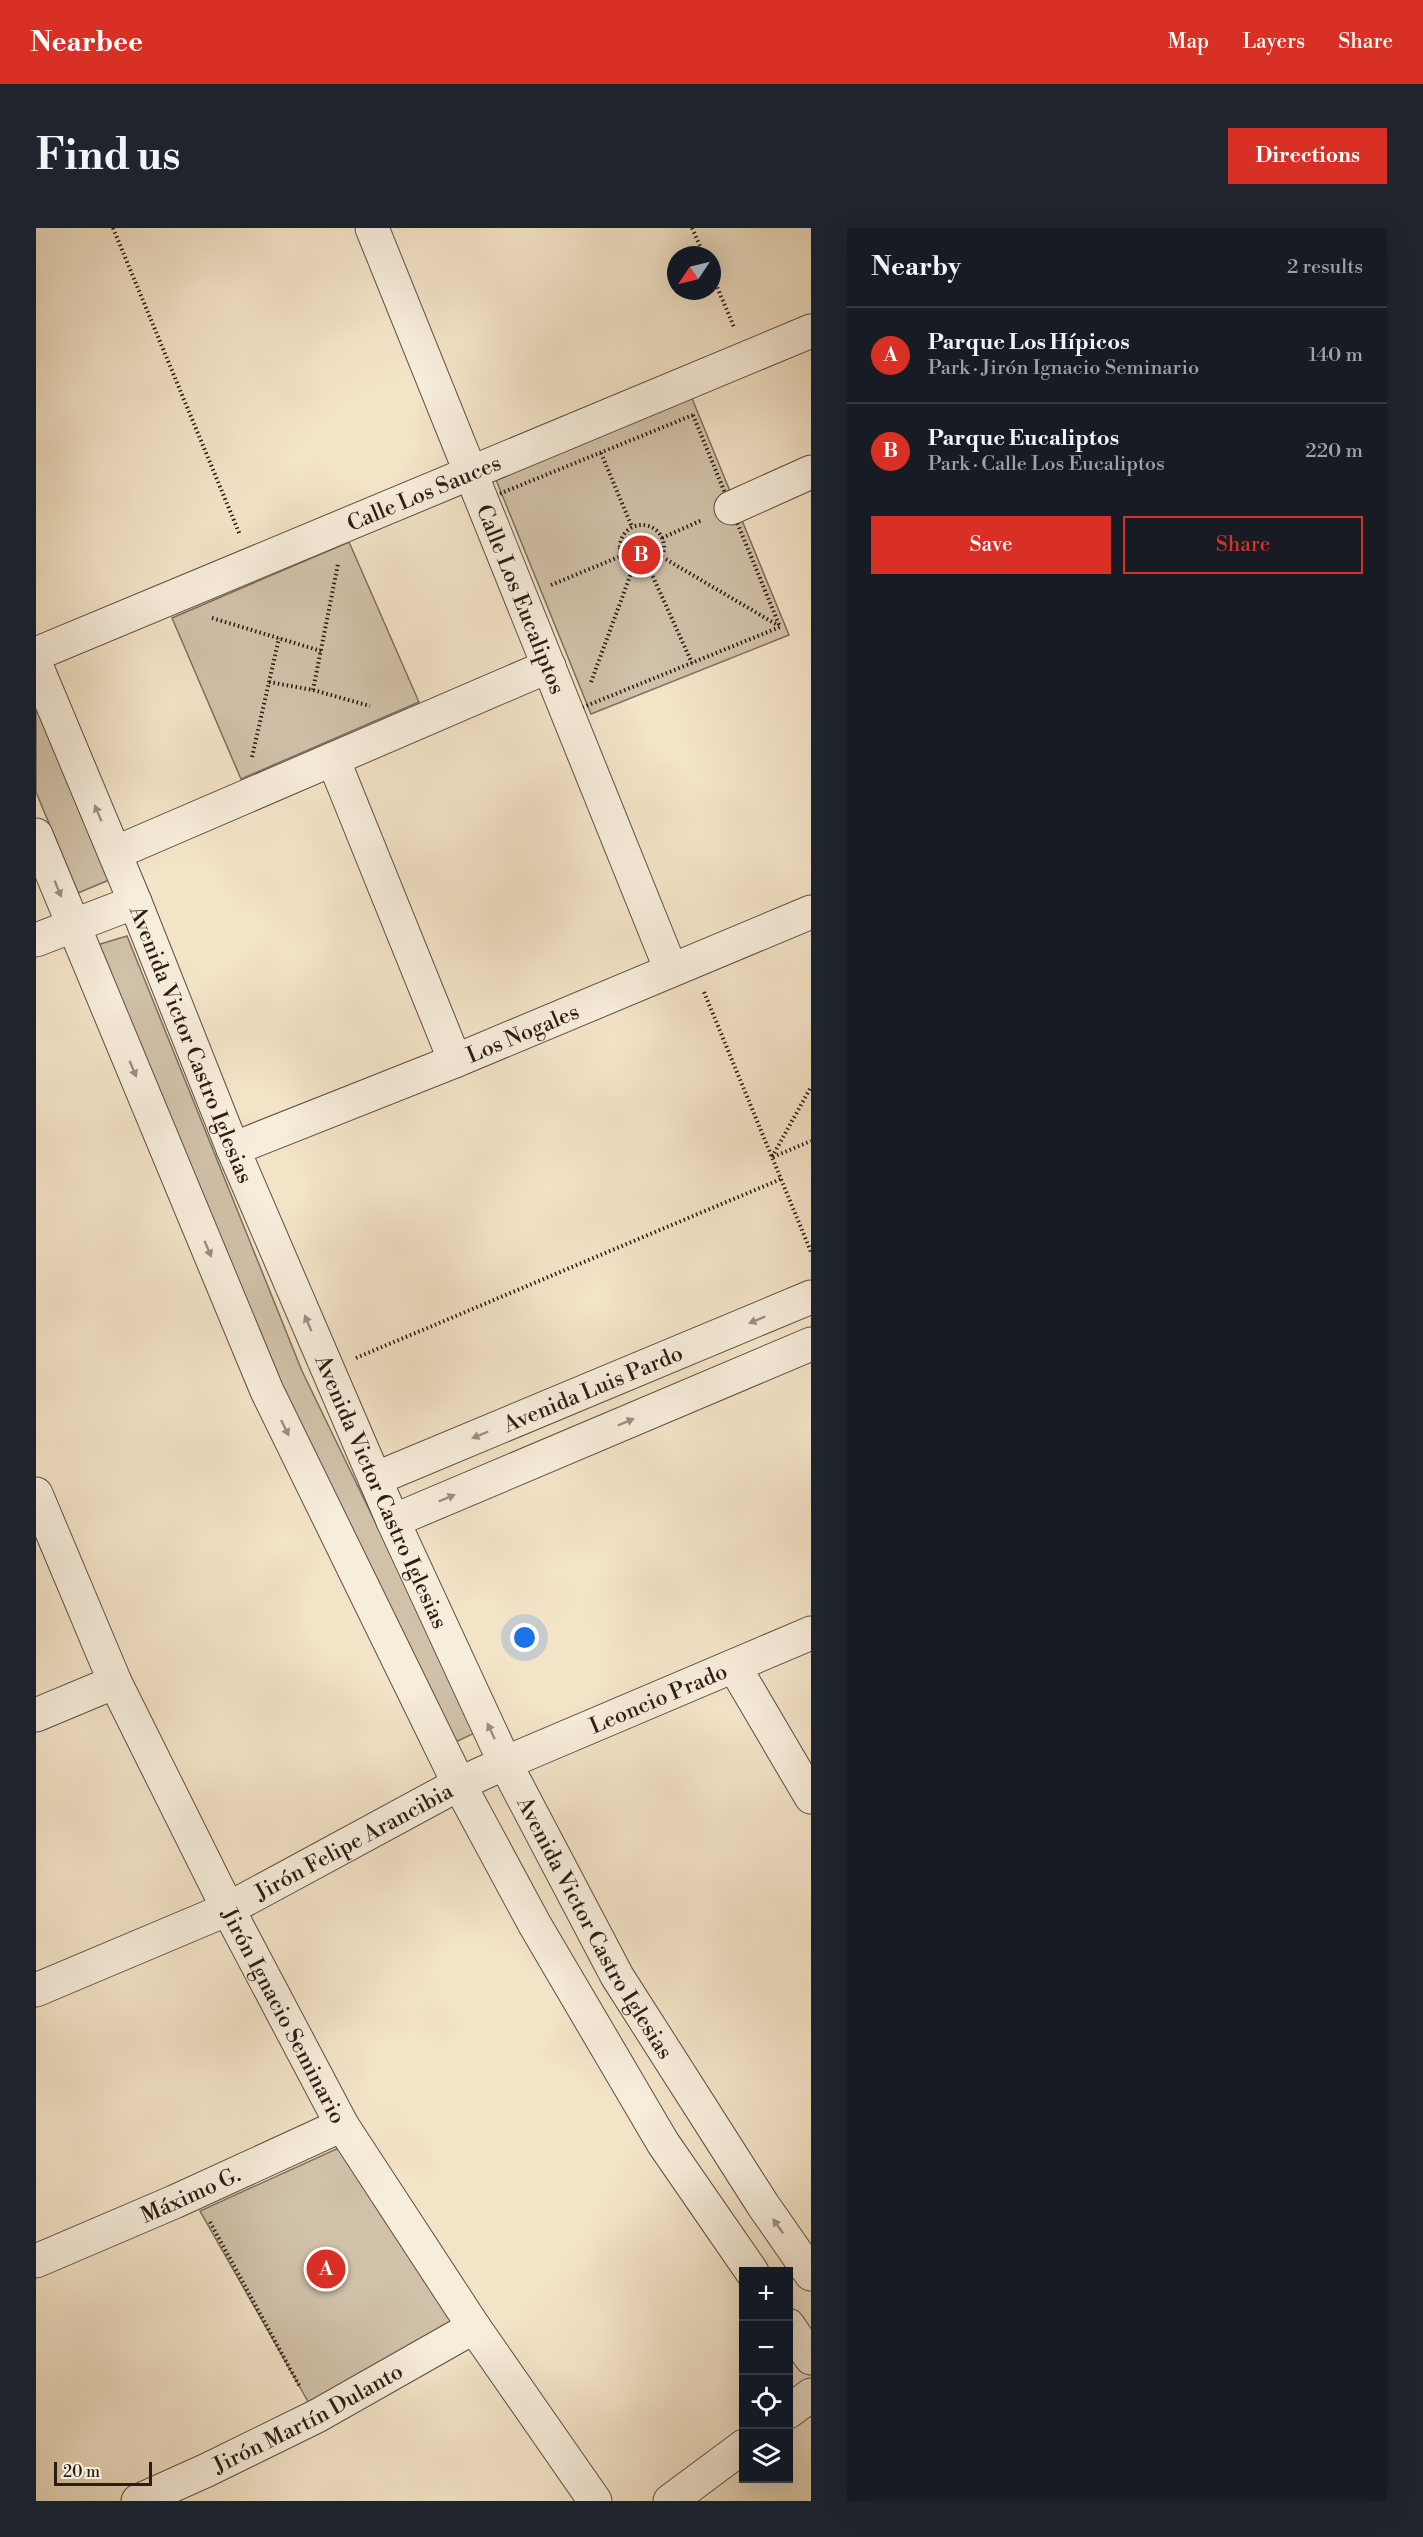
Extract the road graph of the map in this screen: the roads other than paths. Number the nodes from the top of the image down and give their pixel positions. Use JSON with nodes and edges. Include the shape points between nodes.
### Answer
{"nodes":[{"id":1,"x":372,"y":228,"type":"edge"},
{"id":2,"x":811,"y":332,"type":"edge"},
{"id":3,"x":811,"y":472,"type":"edge"},
{"id":4,"x":471,"y":474,"type":"junction"},
{"id":5,"x":721,"y":512,"type":"road end"},
{"id":6,"x":36,"y":654,"type":"edge"},
{"id":7,"x":36,"y":665,"type":"edge"},
{"id":8,"x":549,"y":666,"type":"junction"},
{"id":9,"x":333,"y":759,"type":"junction"},
{"id":10,"x":36,"y":835,"type":"edge"},
{"id":11,"x":115,"y":853,"type":"junction"},
{"id":12,"x":135,"y":902,"type":"junction"},
{"id":13,"x":811,"y":912,"type":"edge"},
{"id":14,"x":74,"y":926,"type":"junction"},
{"id":15,"x":36,"y":940,"type":"edge"},
{"id":16,"x":682,"y":966,"type":"junction"},
{"id":17,"x":455,"y":1060,"type":"junction"},
{"id":18,"x":233,"y":1149,"type":"junction"},
{"id":19,"x":811,"y":1297,"type":"edge"},
{"id":20,"x":811,"y":1344,"type":"edge"},
{"id":21,"x":375,"y":1479,"type":"junction"},
{"id":22,"x":36,"y":1494,"type":"edge"},
{"id":23,"x":393,"y":1521,"type":"junction"},
{"id":24,"x":811,"y":1633,"type":"edge"},
{"id":25,"x":734,"y":1666,"type":"junction"},
{"id":26,"x":114,"y":1682,"type":"junction"},
{"id":27,"x":36,"y":1715,"type":"edge"},
{"id":28,"x":505,"y":1762,"type":"junction"},
{"id":29,"x":459,"y":1784,"type":"junction"},
{"id":30,"x":811,"y":1797,"type":"edge"},
{"id":31,"x":228,"y":1910,"type":"junction"},
{"id":32,"x":36,"y":1990,"type":"edge"},
{"id":33,"x":342,"y":2125,"type":"junction"},
{"id":34,"x":36,"y":2261,"type":"edge"},
{"id":35,"x":749,"y":2267,"type":"edge"},
{"id":36,"x":811,"y":2274,"type":"edge"},
{"id":37,"x":474,"y":2327,"type":"junction"},
{"id":38,"x":793,"y":2331,"type":"edge"},
{"id":39,"x":811,"y":2358,"type":"edge"},
{"id":40,"x":811,"y":2395,"type":"edge"},
{"id":41,"x":793,"y":2409,"type":"edge"},
{"id":42,"x":739,"y":2450,"type":"edge"},
{"id":43,"x":138,"y":2501,"type":"edge"},
{"id":44,"x":595,"y":2501,"type":"edge"},
{"id":45,"x":670,"y":2501,"type":"edge"}],
"edges":[{"from":1,"to":4,"type":"street","name":"Calle Los Eucaliptos"},
{"from":2,"to":4,"type":"street","name":"Calle Los Sauces"},
{"from":3,"to":5,"type":"street"},
{"from":4,"to":6,"type":"street","name":"Calle Los Sauces"},
{"from":4,"to":8,"type":"street","name":"Calle Los Eucaliptos"},
{"from":11,"to":7,"type":"street","name":"Avenida Victor Castro Iglesias","one_way":true},
{"from":8,"to":9,"type":"street"},
{"from":8,"to":16,"type":"street","name":"Calle Los Eucaliptos","via":[[578,706]]},
{"from":9,"to":11,"type":"street"},
{"from":9,"to":17,"type":"street"},
{"from":10,"to":14,"type":"street","one_way":true},
{"from":11,"to":12,"type":"street","name":"Avenida Victor Castro Iglesias"},
{"from":12,"to":14,"type":"street"},
{"from":12,"to":18,"type":"street","name":"Avenida Victor Castro Iglesias"},
{"from":13,"to":16,"type":"street","name":"Los Nogales"},
{"from":14,"to":15,"type":"street"},
{"from":14,"to":29,"type":"street","one_way":true,"via":[[267,1391]]},
{"from":16,"to":17,"type":"street","name":"Los Nogales"},
{"from":17,"to":18,"type":"street","name":"Los Nogales"},
{"from":21,"to":18,"type":"street","name":"Avenida Victor Castro Iglesias","one_way":true},
{"from":19,"to":21,"type":"street","name":"Avenida Luis Pardo","one_way":true},
{"from":23,"to":20,"type":"street","name":"Avenida Luis Pardo","one_way":true},
{"from":21,"to":23,"type":"street","name":"Avenida Victor Castro Iglesias"},
{"from":22,"to":26,"type":"street","name":"Jirón Ignacio Seminario"},
{"from":28,"to":23,"type":"street","name":"Avenida Victor Castro Iglesias","one_way":true},
{"from":24,"to":25,"type":"street","name":"Leoncio Prado"},
{"from":25,"to":28,"type":"street","name":"Leoncio Prado"},
{"from":25,"to":30,"type":"street"},
{"from":26,"to":27,"type":"street"},
{"from":26,"to":31,"type":"street","name":"Jirón Ignacio Seminario"},
{"from":28,"to":29,"type":"street","name":"Jirón Felipe Arancibia"},
{"from":36,"to":28,"type":"street","name":"Avenida Victor Castro Iglesias","one_way":true,"via":[[617,1976]]},
{"from":29,"to":31,"type":"street","name":"Jirón Felipe Arancibia"},
{"from":29,"to":35,"type":"street","via":[[535,1925],[663,2144]]},
{"from":31,"to":32,"type":"street","name":"Jirón Felipe Arancibia"},
{"from":31,"to":33,"type":"street","name":"Jirón Ignacio Seminario"},
{"from":33,"to":34,"type":"street","name":"Máximo G."},
{"from":33,"to":37,"type":"street","name":"Jirón Ignacio Seminario"},
{"from":37,"to":43,"type":"street","name":"Jirón Martín Dulanto","via":[[317,2416]]},
{"from":37,"to":44,"type":"street","name":"Jirón Ignacio Seminario"},
{"from":38,"to":39,"type":"street"},
{"from":40,"to":41,"type":"street"},
{"from":42,"to":45,"type":"street"}]}
